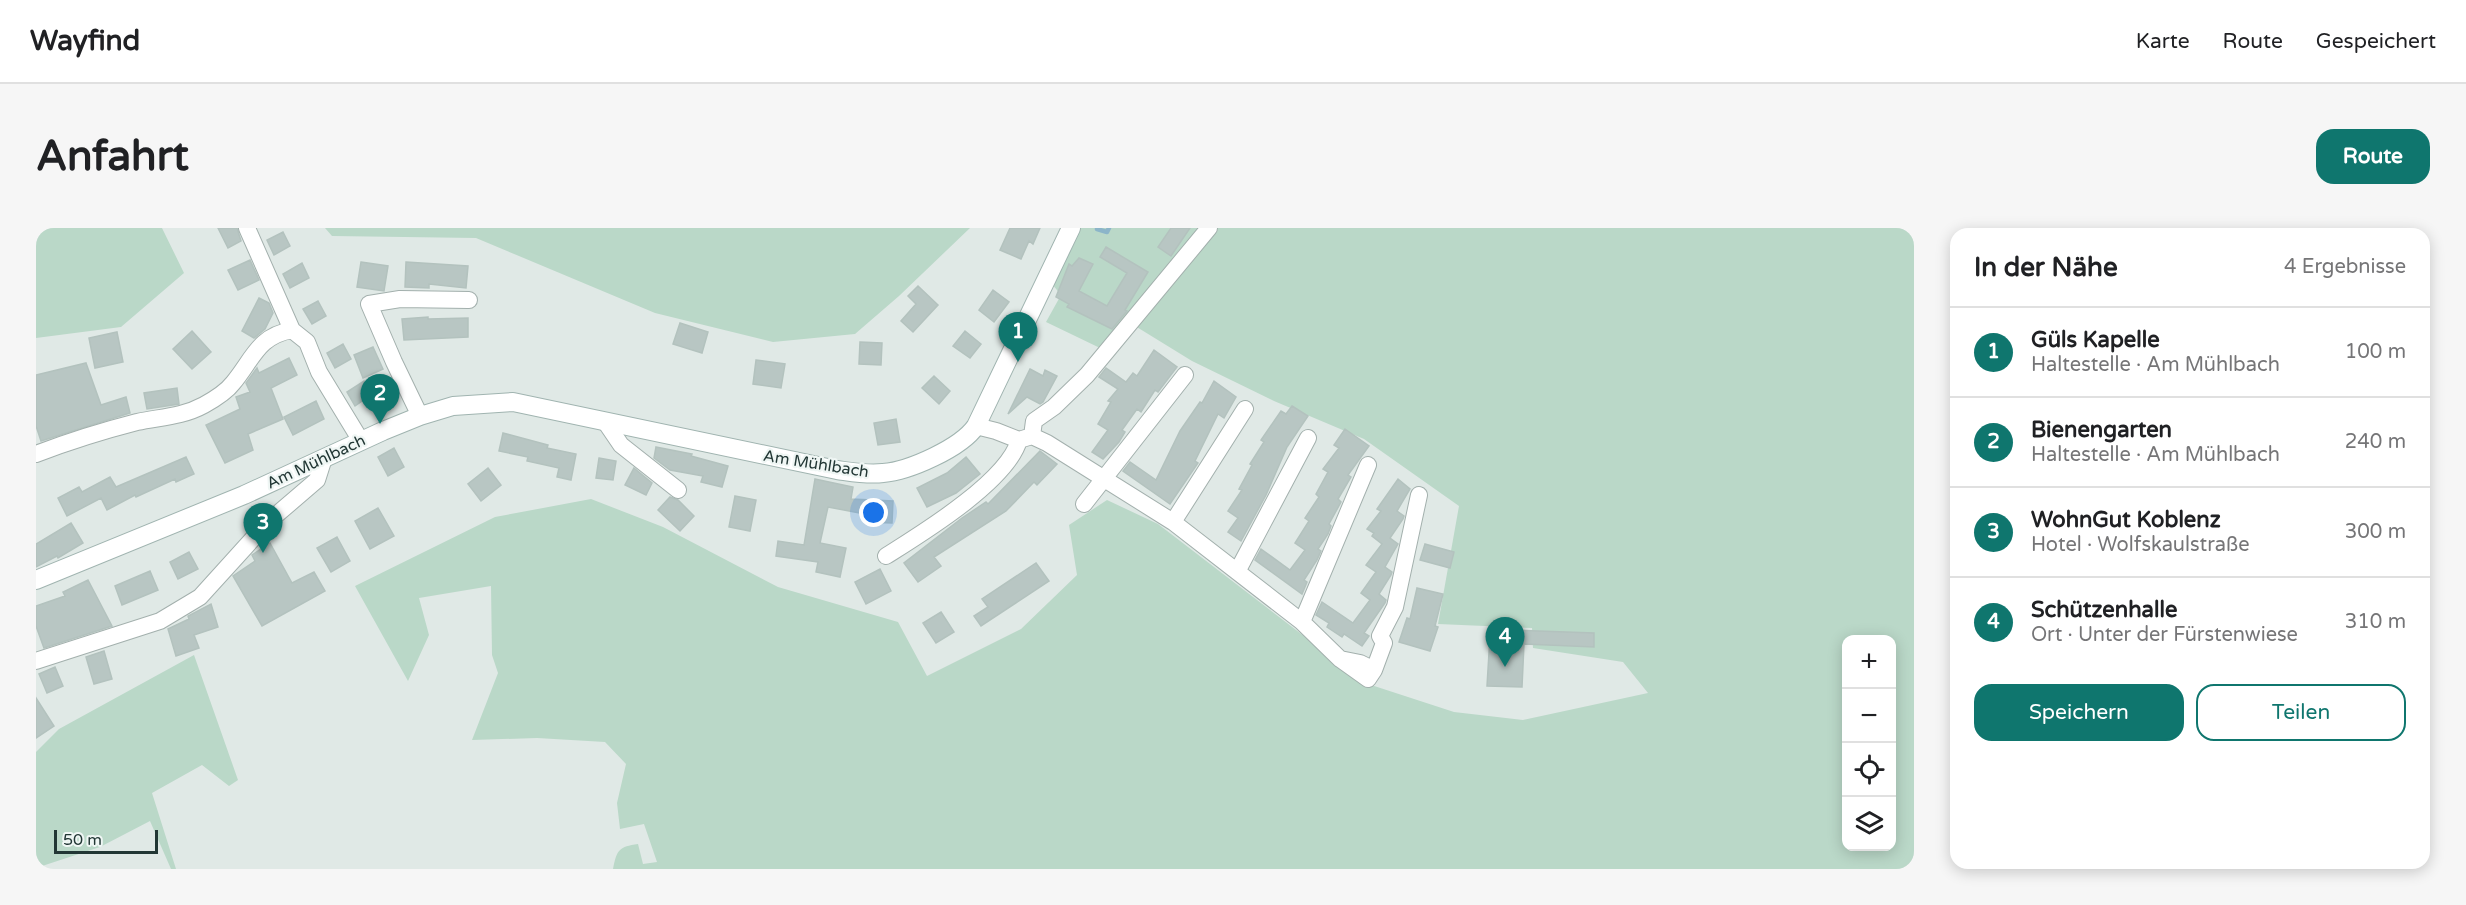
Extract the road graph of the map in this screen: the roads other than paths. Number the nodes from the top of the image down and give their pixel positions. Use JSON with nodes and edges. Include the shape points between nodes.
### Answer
{"nodes":[{"id":1,"x":247,"y":228,"type":"edge"},
{"id":2,"x":1071,"y":228,"type":"edge"},
{"id":3,"x":1209,"y":228,"type":"edge"},
{"id":4,"x":470,"y":300,"type":"dead end"},
{"id":5,"x":292,"y":330,"type":"junction"},
{"id":6,"x":1185,"y":375,"type":"dead end"},
{"id":7,"x":1245,"y":409,"type":"dead end"},
{"id":8,"x":420,"y":416,"type":"junction"},
{"id":9,"x":606,"y":423,"type":"junction"},
{"id":10,"x":976,"y":426,"type":"junction"},
{"id":11,"x":1026,"y":438,"type":"junction"},
{"id":12,"x":1308,"y":438,"type":"dead end"},
{"id":13,"x":361,"y":441,"type":"junction"},
{"id":14,"x":36,"y":454,"type":"edge"},
{"id":15,"x":324,"y":458,"type":"junction"},
{"id":16,"x":1368,"y":465,"type":"dead end"},
{"id":17,"x":1105,"y":480,"type":"junction"},
{"id":18,"x":678,"y":490,"type":"dead end"},
{"id":19,"x":1419,"y":495,"type":"dead end"},
{"id":20,"x":1084,"y":504,"type":"dead end"},
{"id":21,"x":1173,"y":522,"type":"junction"},
{"id":22,"x":886,"y":556,"type":"dead end"},
{"id":23,"x":1238,"y":570,"type":"junction"},
{"id":24,"x":36,"y":580,"type":"edge"},
{"id":25,"x":1302,"y":622,"type":"junction"},
{"id":26,"x":36,"y":661,"type":"edge"}],
"edges":[{"from":1,"to":5,"type":"street"},
{"from":2,"to":10,"type":"street","name":"Am Mühlbach"},
{"from":3,"to":11,"type":"street","via":[[1087,375],[1063,400],[1034,421]]},
{"from":4,"to":8,"type":"street","via":[[400,299],[369,304]]},
{"from":5,"to":13,"type":"street","via":[[307,342],[319,372]]},
{"from":5,"to":14,"type":"street","via":[[278,333],[257,348],[232,385],[205,405],[179,416],[85,435]]},
{"from":6,"to":17,"type":"street"},
{"from":7,"to":21,"type":"street"},
{"from":8,"to":9,"type":"street","name":"Am Mühlbach","via":[[453,406],[513,402]]},
{"from":8,"to":13,"type":"street","name":"Am Mühlbach"},
{"from":9,"to":10,"type":"street","name":"Am Mühlbach","via":[[874,474],[905,468],[928,458],[960,442]]},
{"from":9,"to":18,"type":"street","via":[[621,445]]},
{"from":10,"to":11,"type":"street"},
{"from":11,"to":17,"type":"street"},
{"from":11,"to":22,"type":"street","via":[[975,494]]},
{"from":12,"to":23,"type":"street"},
{"from":13,"to":15,"type":"street","name":"Am Mühlbach"},
{"from":15,"to":24,"type":"street","name":"Am Mühlbach"},
{"from":15,"to":26,"type":"street","via":[[317,480],[268,522],[200,597],[160,621]]},
{"from":16,"to":25,"type":"street"},
{"from":17,"to":20,"type":"street"},
{"from":17,"to":21,"type":"street"},
{"from":19,"to":25,"type":"street","via":[[1395,607],[1380,636],[1384,643],[1368,680]]},
{"from":21,"to":23,"type":"street"},
{"from":23,"to":25,"type":"street"}]}
